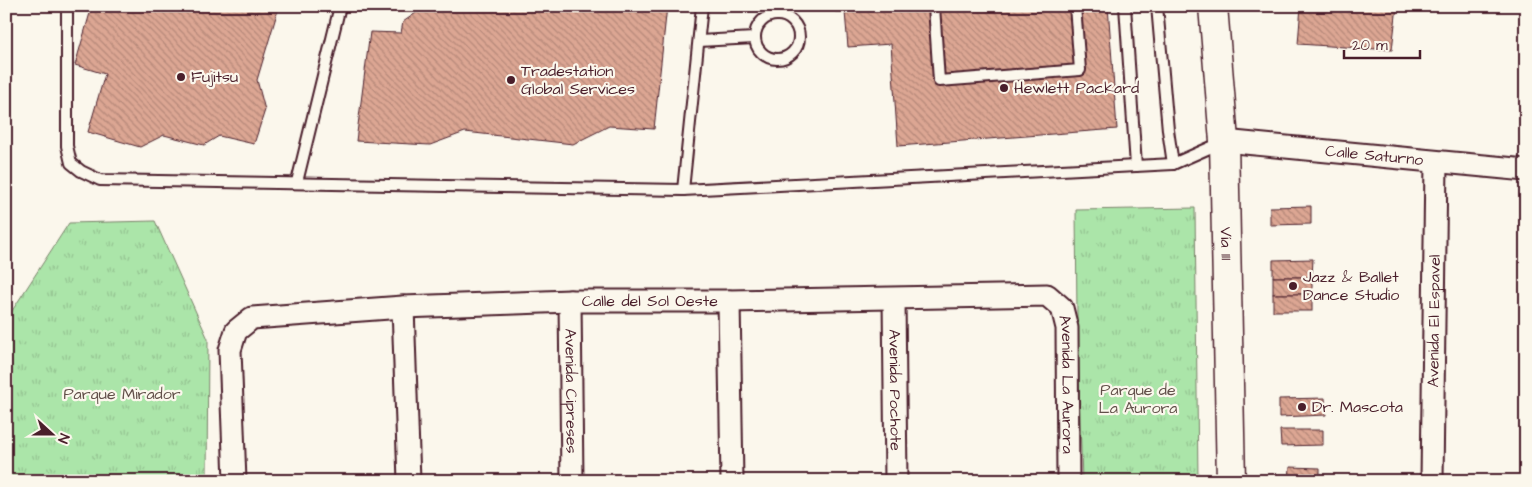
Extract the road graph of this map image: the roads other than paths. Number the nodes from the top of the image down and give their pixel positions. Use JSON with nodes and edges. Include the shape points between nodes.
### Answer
{"nodes":[{"id":1,"x":67,"y":6,"type":"edge"},
{"id":2,"x":340,"y":6,"type":"edge"},
{"id":3,"x":702,"y":6,"type":"edge"},
{"id":4,"x":934,"y":6,"type":"edge"},
{"id":5,"x":1076,"y":6,"type":"edge"},
{"id":6,"x":1125,"y":6,"type":"edge"},
{"id":7,"x":1157,"y":6,"type":"edge"},
{"id":8,"x":1213,"y":6,"type":"edge"},
{"id":9,"x":754,"y":38,"type":"junction"},
{"id":10,"x":699,"y":42,"type":"junction"},
{"id":11,"x":1224,"y":141,"type":"junction"},
{"id":12,"x":1436,"y":162,"type":"junction"},
{"id":13,"x":1173,"y":164,"type":"junction"},
{"id":14,"x":1136,"y":166,"type":"junction"},
{"id":15,"x":1526,"y":170,"type":"edge"},
{"id":16,"x":298,"y":182,"type":"junction"},
{"id":17,"x":683,"y":190,"type":"junction"},
{"id":18,"x":1048,"y":295,"type":"joint"},
{"id":19,"x":894,"y":299,"type":"junction"},
{"id":20,"x":570,"y":301,"type":"junction"},
{"id":21,"x":729,"y":301,"type":"junction"},
{"id":22,"x":403,"y":307,"type":"junction"},
{"id":23,"x":235,"y":481,"type":"edge"},
{"id":24,"x":409,"y":481,"type":"edge"},
{"id":25,"x":572,"y":481,"type":"edge"},
{"id":26,"x":732,"y":481,"type":"edge"},
{"id":27,"x":896,"y":481,"type":"edge"},
{"id":28,"x":1068,"y":481,"type":"edge"},
{"id":29,"x":1230,"y":481,"type":"edge"},
{"id":30,"x":1432,"y":481,"type":"edge"}],
"edges":[{"from":1,"to":16,"type":"lane","via":[[67,146],[71,163],[81,172],[100,180]]},
{"from":2,"to":16,"type":"lane"},
{"from":3,"to":10,"type":"lane"},
{"from":4,"to":5,"type":"lane","via":[[939,81],[1080,70]]},
{"from":6,"to":14,"type":"lane"},
{"from":7,"to":13,"type":"lane"},
{"from":8,"to":11,"type":"main road","name":"Vía 111"},
{"from":9,"to":9,"type":"lane","via":[[758,50],[766,58],[778,60],[797,48],[799,36],[796,25],[787,17],[776,14],[764,18],[756,27]]},
{"from":9,"to":10,"type":"lane"},
{"from":10,"to":17,"type":"lane"},
{"from":11,"to":12,"type":"street","name":"Calle Saturno"},
{"from":11,"to":13,"type":"lane"},
{"from":11,"to":29,"type":"main road","name":"Vía 111"},
{"from":12,"to":15,"type":"street","name":"Calle Saturno"},
{"from":12,"to":30,"type":"street","name":"Avenida El Espavel"},
{"from":13,"to":14,"type":"lane"},
{"from":14,"to":17,"type":"lane"},
{"from":16,"to":17,"type":"lane"},
{"from":18,"to":19,"type":"street","name":"Calle del Sol Oeste"},
{"from":18,"to":28,"type":"street","name":"Avenida La Aurora","via":[[1062,308],[1067,328]]},
{"from":19,"to":21,"type":"street","name":"Calle del Sol Oeste"},
{"from":19,"to":27,"type":"street","name":"Avenida Pochote"},
{"from":20,"to":21,"type":"street","name":"Calle del Sol Oeste"},
{"from":20,"to":22,"type":"street","name":"Calle del Sol Oeste"},
{"from":20,"to":25,"type":"street","name":"Avenida Cipreses"},
{"from":21,"to":26,"type":"street"},
{"from":22,"to":23,"type":"street","name":"Calle del Sol Oeste","via":[[252,318],[236,331],[230,350]]},
{"from":22,"to":24,"type":"street"}]}
